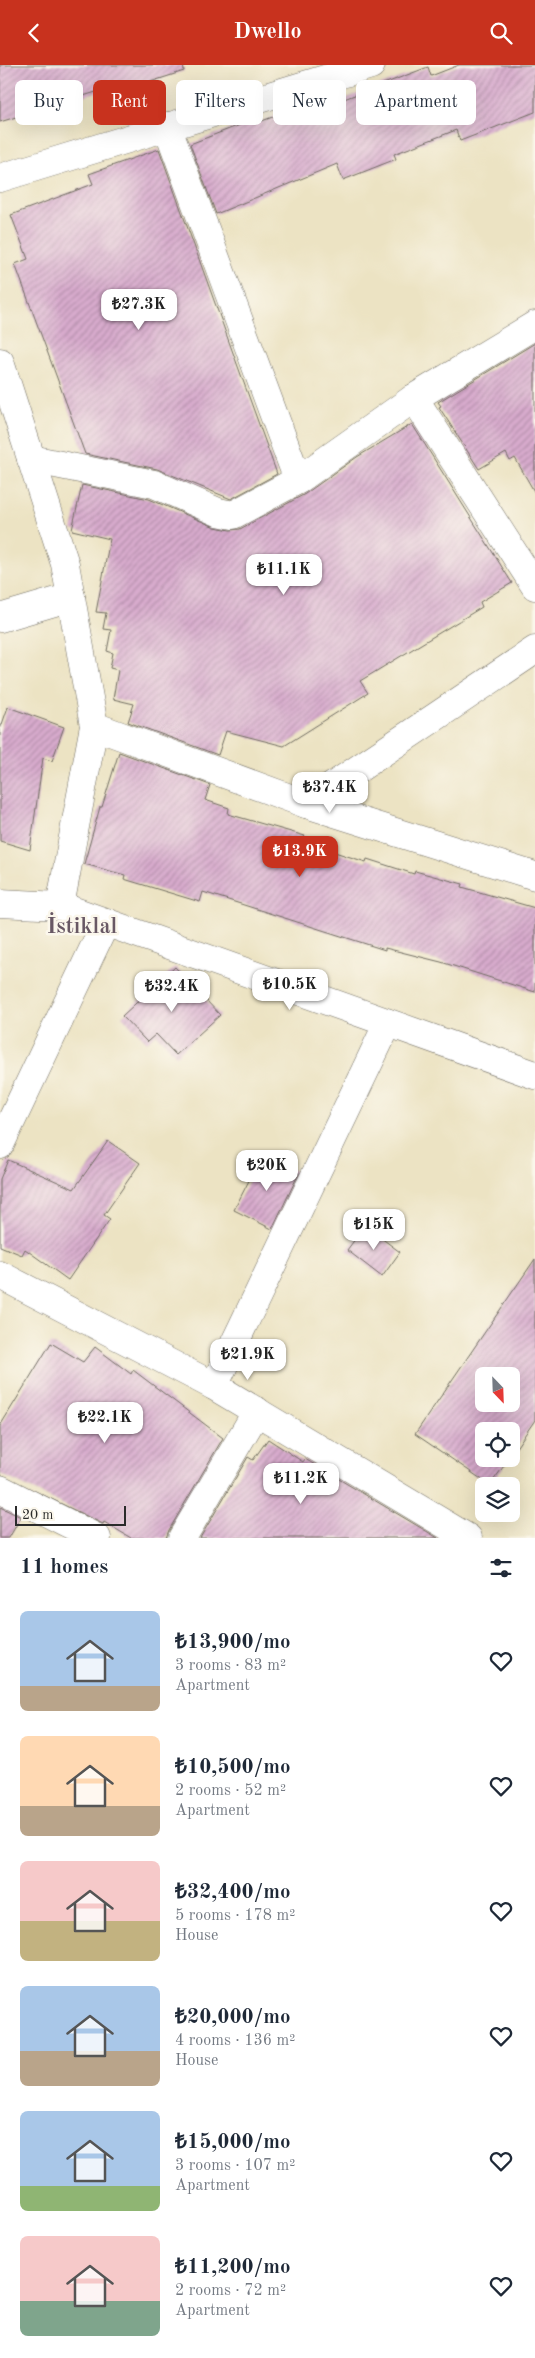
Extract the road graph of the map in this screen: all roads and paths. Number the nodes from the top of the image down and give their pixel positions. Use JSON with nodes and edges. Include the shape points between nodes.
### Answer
{"nodes":[{"id":1,"x":371,"y":65,"type":"edge"},
{"id":2,"x":168,"y":126,"type":"junction"},
{"id":3,"x":0,"y":178,"type":"edge"},
{"id":4,"x":535,"y":325,"type":"edge"},
{"id":5,"x":0,"y":362,"type":"edge"},
{"id":6,"x":414,"y":398,"type":"junction"},
{"id":7,"x":31,"y":459,"type":"junction"},
{"id":8,"x":298,"y":480,"type":"junction"},
{"id":9,"x":535,"y":586,"type":"edge"},
{"id":10,"x":71,"y":597,"type":"junction"},
{"id":11,"x":0,"y":618,"type":"edge"},
{"id":12,"x":535,"y":650,"type":"edge"},
{"id":13,"x":94,"y":726,"type":"junction"},
{"id":14,"x":306,"y":805,"type":"junction"},
{"id":15,"x":535,"y":876,"type":"edge"},
{"id":16,"x":0,"y":903,"type":"edge"},
{"id":17,"x":60,"y":906,"type":"junction"},
{"id":18,"x":106,"y":922,"type":"junction"},
{"id":19,"x":388,"y":1023,"type":"junction"},
{"id":20,"x":535,"y":1075,"type":"edge"},
{"id":21,"x":0,"y":1145,"type":"edge"},
{"id":22,"x":0,"y":1275,"type":"edge"},
{"id":23,"x":214,"y":1386,"type":"junction"},
{"id":24,"x":257,"y":1411,"type":"junction"},
{"id":25,"x":0,"y":1489,"type":"edge"},
{"id":26,"x":97,"y":1538,"type":"edge"},
{"id":27,"x":182,"y":1538,"type":"edge"},
{"id":28,"x":468,"y":1538,"type":"edge"}],
"edges":[{"from":1,"to":2,"type":"street"},
{"from":2,"to":3,"type":"street"},
{"from":2,"to":8,"type":"street"},
{"from":4,"to":6,"type":"street"},
{"from":5,"to":7,"type":"street"},
{"from":6,"to":8,"type":"street"},
{"from":6,"to":9,"type":"street"},
{"from":7,"to":8,"type":"street","via":[[154,484],[218,512],[234,515]]},
{"from":7,"to":10,"type":"street","via":[[65,564]]},
{"from":10,"to":11,"type":"street"},
{"from":10,"to":13,"type":"street"},
{"from":12,"to":14,"type":"street"},
{"from":13,"to":14,"type":"street"},
{"from":13,"to":17,"type":"street"},
{"from":14,"to":15,"type":"street"},
{"from":16,"to":17,"type":"street"},
{"from":17,"to":18,"type":"street"},
{"from":18,"to":19,"type":"street"},
{"from":18,"to":21,"type":"street"},
{"from":19,"to":20,"type":"street"},
{"from":19,"to":23,"type":"street"},
{"from":22,"to":23,"type":"street"},
{"from":23,"to":24,"type":"street"},
{"from":24,"to":27,"type":"street"},
{"from":24,"to":28,"type":"street"},
{"from":25,"to":26,"type":"street"}]}
